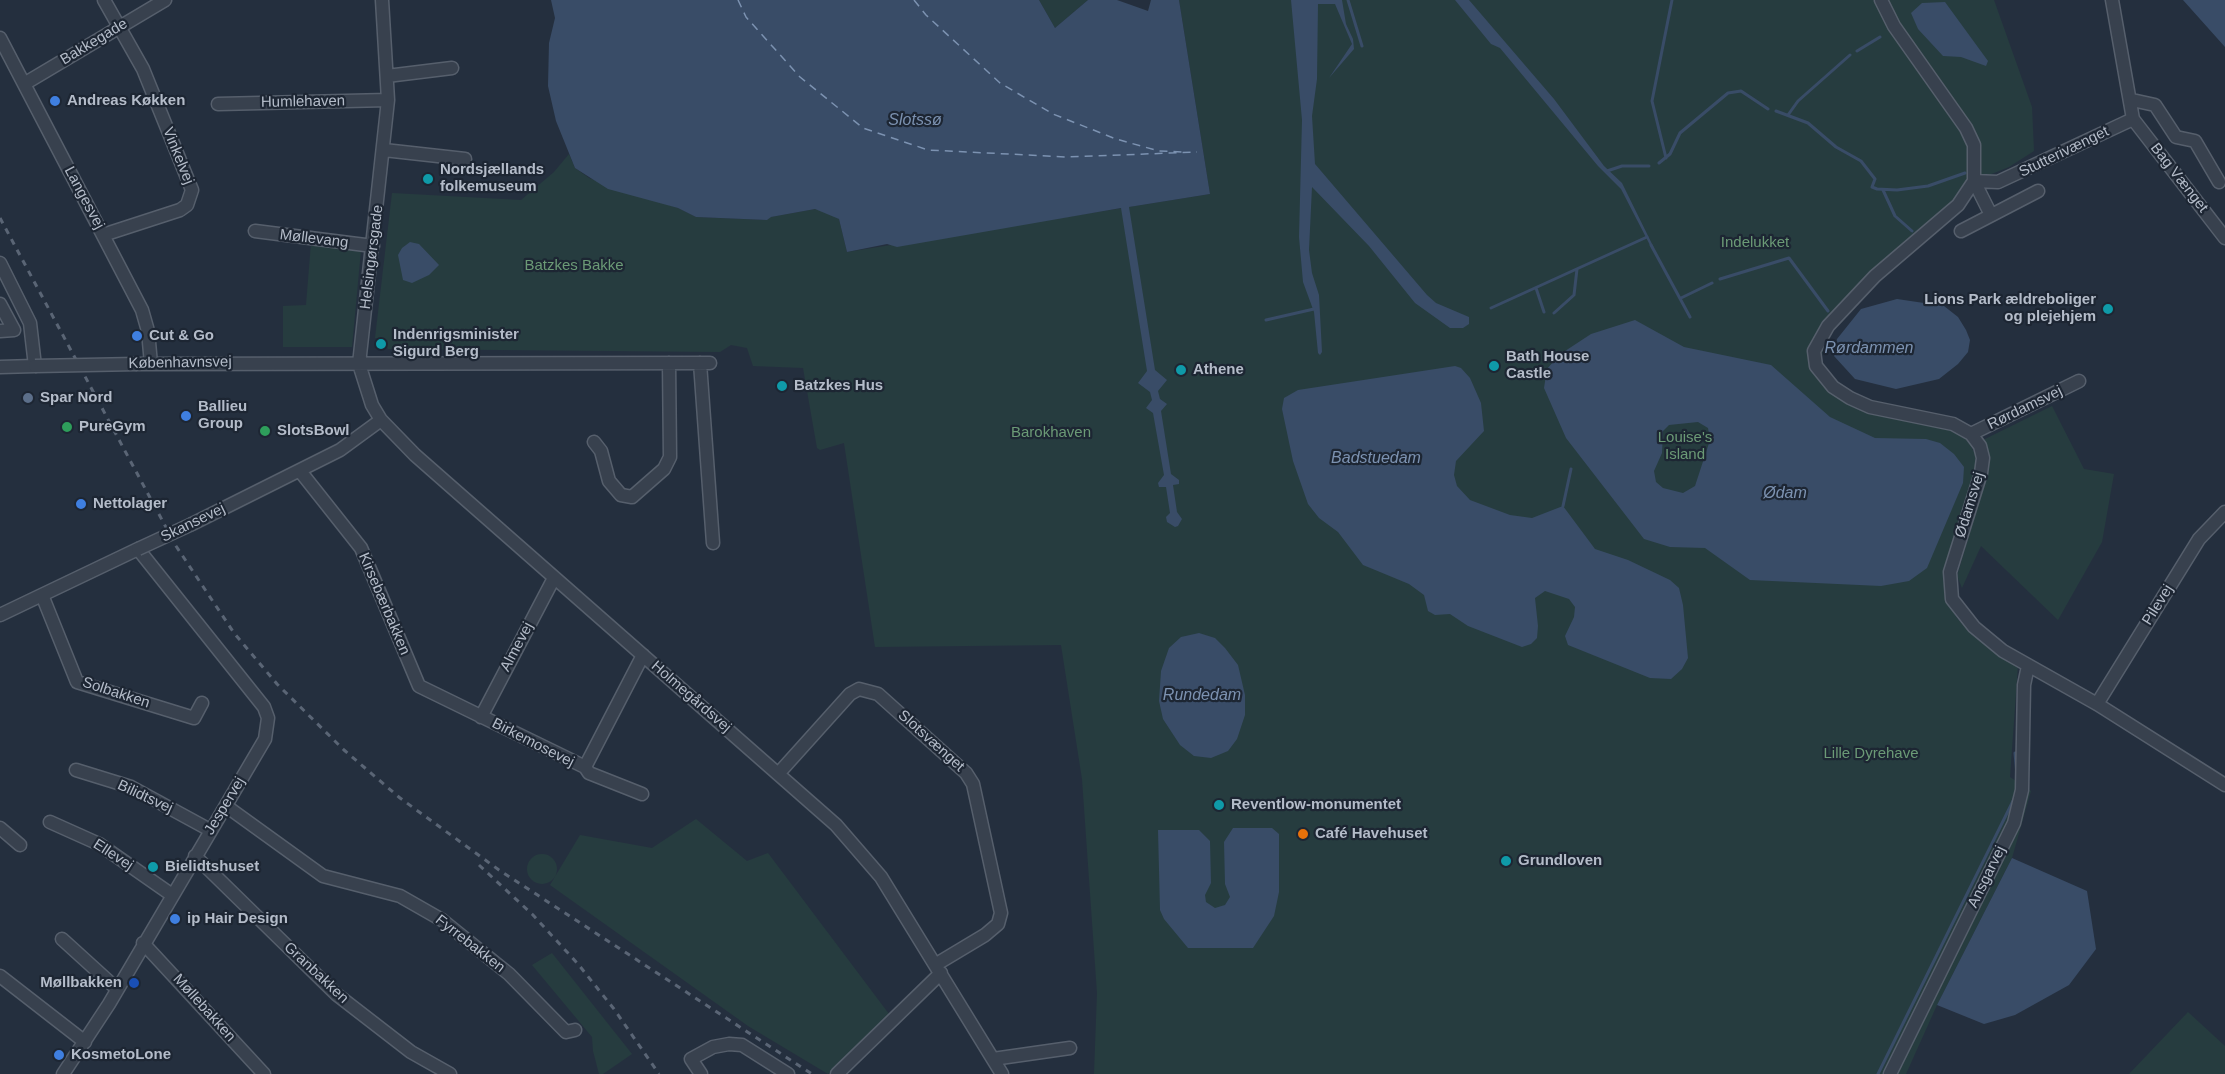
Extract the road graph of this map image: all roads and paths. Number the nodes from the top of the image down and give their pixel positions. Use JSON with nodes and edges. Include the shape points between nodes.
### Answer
{"nodes":[{"id":1,"x":104,"y":0,"type":"edge"},
{"id":2,"x":165,"y":0,"type":"edge"},
{"id":3,"x":382,"y":0,"type":"edge"},
{"id":4,"x":1881,"y":0,"type":"edge"},
{"id":5,"x":2112,"y":0,"type":"edge"},
{"id":6,"x":118,"y":27,"type":"junction"},
{"id":7,"x":0,"y":38,"type":"edge"},
{"id":8,"x":453,"y":68,"type":"dead end"},
{"id":9,"x":387,"y":76,"type":"junction"},
{"id":10,"x":24,"y":84,"type":"junction"},
{"id":11,"x":388,"y":100,"type":"junction"},
{"id":12,"x":2132,"y":100,"type":"junction"},
{"id":13,"x":218,"y":104,"type":"dead end"},
{"id":14,"x":2133,"y":119,"type":"junction"},
{"id":15,"x":384,"y":150,"type":"junction"},
{"id":16,"x":465,"y":159,"type":"dead end"},
{"id":17,"x":1974,"y":181,"type":"junction"},
{"id":18,"x":2219,"y":182,"type":"dead end"},
{"id":19,"x":2038,"y":191,"type":"dead end"},
{"id":20,"x":1991,"y":215,"type":"junction"},
{"id":21,"x":255,"y":231,"type":"dead end"},
{"id":22,"x":1960,"y":231,"type":"dead end"},
{"id":23,"x":103,"y":235,"type":"junction"},
{"id":24,"x":2225,"y":238,"type":"edge"},
{"id":25,"x":373,"y":246,"type":"junction"},
{"id":26,"x":0,"y":263,"type":"edge"},
{"id":27,"x":0,"y":304,"type":"edge"},
{"id":28,"x":0,"y":331,"type":"edge"},
{"id":29,"x":669,"y":363,"type":"junction"},
{"id":30,"x":151,"y":364,"type":"junction"},
{"id":31,"x":360,"y":364,"type":"junction"},
{"id":32,"x":35,"y":366,"type":"junction"},
{"id":33,"x":0,"y":367,"type":"edge"},
{"id":34,"x":2079,"y":381,"type":"dead end"},
{"id":35,"x":381,"y":420,"type":"junction"},
{"id":36,"x":1971,"y":434,"type":"junction"},
{"id":37,"x":594,"y":442,"type":"dead end"},
{"id":38,"x":300,"y":471,"type":"junction"},
{"id":39,"x":2225,"y":512,"type":"edge"},
{"id":40,"x":713,"y":543,"type":"dead end"},
{"id":41,"x":138,"y":549,"type":"junction"},
{"id":42,"x":554,"y":578,"type":"junction"},
{"id":43,"x":42,"y":595,"type":"junction"},
{"id":44,"x":0,"y":615,"type":"edge"},
{"id":45,"x":643,"y":655,"type":"junction"},
{"id":46,"x":2028,"y":666,"type":"junction"},
{"id":47,"x":202,"y":703,"type":"dead end"},
{"id":48,"x":2097,"y":704,"type":"junction"},
{"id":49,"x":481,"y":717,"type":"junction"},
{"id":50,"x":585,"y":767,"type":"junction"},
{"id":51,"x":76,"y":770,"type":"dead end"},
{"id":52,"x":778,"y":774,"type":"junction"},
{"id":53,"x":2225,"y":784,"type":"edge"},
{"id":54,"x":642,"y":794,"type":"dead end"},
{"id":55,"x":226,"y":806,"type":"junction"},
{"id":56,"x":50,"y":822,"type":"dead end"},
{"id":57,"x":0,"y":828,"type":"edge"},
{"id":58,"x":210,"y":830,"type":"junction"},
{"id":59,"x":20,"y":845,"type":"dead end"},
{"id":60,"x":195,"y":856,"type":"junction"},
{"id":61,"x":172,"y":895,"type":"junction"},
{"id":62,"x":62,"y":939,"type":"dead end"},
{"id":63,"x":143,"y":943,"type":"junction"},
{"id":64,"x":938,"y":969,"type":"junction"},
{"id":65,"x":0,"y":976,"type":"edge"},
{"id":66,"x":117,"y":989,"type":"junction"},
{"id":67,"x":575,"y":1030,"type":"dead end"},
{"id":68,"x":84,"y":1042,"type":"junction"},
{"id":69,"x":1070,"y":1048,"type":"dead end"},
{"id":70,"x":993,"y":1059,"type":"junction"},
{"id":71,"x":63,"y":1074,"type":"edge"},
{"id":72,"x":264,"y":1074,"type":"edge"},
{"id":73,"x":450,"y":1074,"type":"edge"},
{"id":74,"x":701,"y":1074,"type":"edge"},
{"id":75,"x":788,"y":1074,"type":"edge"},
{"id":76,"x":837,"y":1074,"type":"edge"},
{"id":77,"x":1002,"y":1074,"type":"edge"},
{"id":78,"x":1890,"y":1074,"type":"edge"}],
"edges":[{"from":1,"to":6,"type":"street"},
{"from":2,"to":6,"type":"street","name":"Bakkegade"},
{"from":3,"to":9,"type":"street","name":"Helsingørsgade"},
{"from":4,"to":17,"type":"street","via":[[1894,27],[1966,128],[1974,145]]},
{"from":5,"to":12,"type":"street"},
{"from":6,"to":10,"type":"street","name":"Bakkegade"},
{"from":6,"to":23,"type":"street","name":"Vinkelvej","via":[[143,69],[192,190],[187,205],[180,210]]},
{"from":7,"to":10,"type":"street","name":"Langesvej"},
{"from":8,"to":9,"type":"street"},
{"from":9,"to":11,"type":"street","name":"Helsingørsgade"},
{"from":10,"to":23,"type":"street","name":"Langesvej"},
{"from":11,"to":13,"type":"street","name":"Humlehaven"},
{"from":11,"to":15,"type":"street","name":"Helsingørsgade"},
{"from":12,"to":14,"type":"street"},
{"from":12,"to":18,"type":"street","via":[[2155,105],[2176,137],[2194,141]]},
{"from":14,"to":17,"type":"street","name":"Stutterivænget","via":[[1998,182]]},
{"from":14,"to":24,"type":"street","name":"Bag Vænget"},
{"from":15,"to":16,"type":"street"},
{"from":15,"to":25,"type":"street","name":"Helsingørsgade"},
{"from":17,"to":20,"type":"street"},
{"from":17,"to":36,"type":"street","via":[[1958,205],[1875,276],[1843,309],[1819,338],[1814,351],[1816,366],[1833,387],[1851,398],[1870,407],[1953,424]]},
{"from":19,"to":20,"type":"street"},
{"from":20,"to":22,"type":"street"},
{"from":21,"to":25,"type":"street","name":"Møllevang"},
{"from":23,"to":30,"type":"street","name":"Langesvej","via":[[142,310]]},
{"from":25,"to":31,"type":"street","name":"Helsingørsgade"},
{"from":26,"to":32,"type":"street","via":[[30,323]]},
{"from":27,"to":28,"type":"street","via":[[14,330]]},
{"from":29,"to":31,"type":"street"},
{"from":29,"to":37,"type":"street","via":[[669,457],[664,469],[632,497],[621,495],[609,481],[602,451]]},
{"from":29,"to":40,"type":"street","via":[[705,363]]},
{"from":30,"to":31,"type":"street","name":"Københavnsvej"},
{"from":30,"to":32,"type":"street","name":"Københavnsvej","bridge":true},
{"from":31,"to":35,"type":"street","name":"Holmegårdsvej","via":[[372,405]]},
{"from":32,"to":33,"type":"street","name":"Københavnsvej"},
{"from":34,"to":36,"type":"street","name":"Rørdamsvej"},
{"from":35,"to":38,"type":"street","name":"Skansevej","via":[[340,450]]},
{"from":35,"to":42,"type":"street","name":"Holmegårdsvej","via":[[415,456]]},
{"from":36,"to":46,"type":"street","name":"Ødamsvej","via":[[1983,458],[1950,572],[1951,592],[1961,613],[1974,627]]},
{"from":38,"to":41,"type":"street","name":"Skansevej","bridge":true},
{"from":38,"to":49,"type":"street","name":"Kirsebærbakken","via":[[361,548],[419,686]]},
{"from":39,"to":48,"type":"street","name":"Pilevej","via":[[2199,539]]},
{"from":41,"to":43,"type":"street","name":"Skansevej"},
{"from":41,"to":55,"type":"street","name":"Jespervej","via":[[264,707],[268,730]]},
{"from":42,"to":45,"type":"street","name":"Holmegårdsvej"},
{"from":42,"to":49,"type":"street","name":"Almevej"},
{"from":43,"to":44,"type":"street","name":"Skansevej"},
{"from":43,"to":47,"type":"street","name":"Solbakken","via":[[77,681],[194,718]]},
{"from":45,"to":50,"type":"street","name":"Birkemosevej"},
{"from":45,"to":52,"type":"street","name":"Holmegårdsvej"},
{"from":46,"to":48,"type":"street","name":"Ødamsvej"},
{"from":46,"to":78,"type":"street","name":"Ansgarvej","via":[[2024,685],[2022,790],[2014,823]]},
{"from":48,"to":53,"type":"street","name":"Ødamsvej"},
{"from":49,"to":50,"type":"street","name":"Birkemosevej"},
{"from":50,"to":54,"type":"street","name":"Birkemosevej","via":[[589,773]]},
{"from":51,"to":58,"type":"street","name":"Bilidtsvej","via":[[132,788]]},
{"from":52,"to":64,"type":"street","name":"Holmegårdsvej","via":[[862,853]]},
{"from":52,"to":64,"type":"street","name":"Slotsvænget","via":[[858,689],[878,694],[966,773],[973,784],[1001,913],[999,924]]},
{"from":55,"to":58,"type":"street","name":"Jespervej"},
{"from":55,"to":67,"type":"street","name":"Fyrrebakken","via":[[323,876],[400,896],[442,920],[509,974],[566,1032]]},
{"from":56,"to":61,"type":"street","name":"Ellevej","via":[[99,844]]},
{"from":57,"to":59,"type":"street"},
{"from":58,"to":60,"type":"street","name":"Jespervej"},
{"from":60,"to":61,"type":"street","name":"Jespervej"},
{"from":60,"to":73,"type":"street","name":"Granbakken","via":[[336,994],[411,1052]]},
{"from":61,"to":63,"type":"street","name":"Jespervej"},
{"from":62,"to":66,"type":"street"},
{"from":63,"to":66,"type":"street","name":"Jespervej"},
{"from":63,"to":72,"type":"street","name":"Møllebakken"},
{"from":64,"to":70,"type":"street","name":"Holmegårdsvej"},
{"from":64,"to":76,"type":"street"},
{"from":65,"to":68,"type":"street"},
{"from":66,"to":68,"type":"street","name":"Jespervej"},
{"from":68,"to":71,"type":"street","name":"Jespervej"},
{"from":69,"to":70,"type":"street"},
{"from":70,"to":77,"type":"street","name":"Holmegårdsvej"},
{"from":74,"to":75,"type":"street","via":[[692,1059],[713,1047],[729,1044],[742,1045]]}]}
